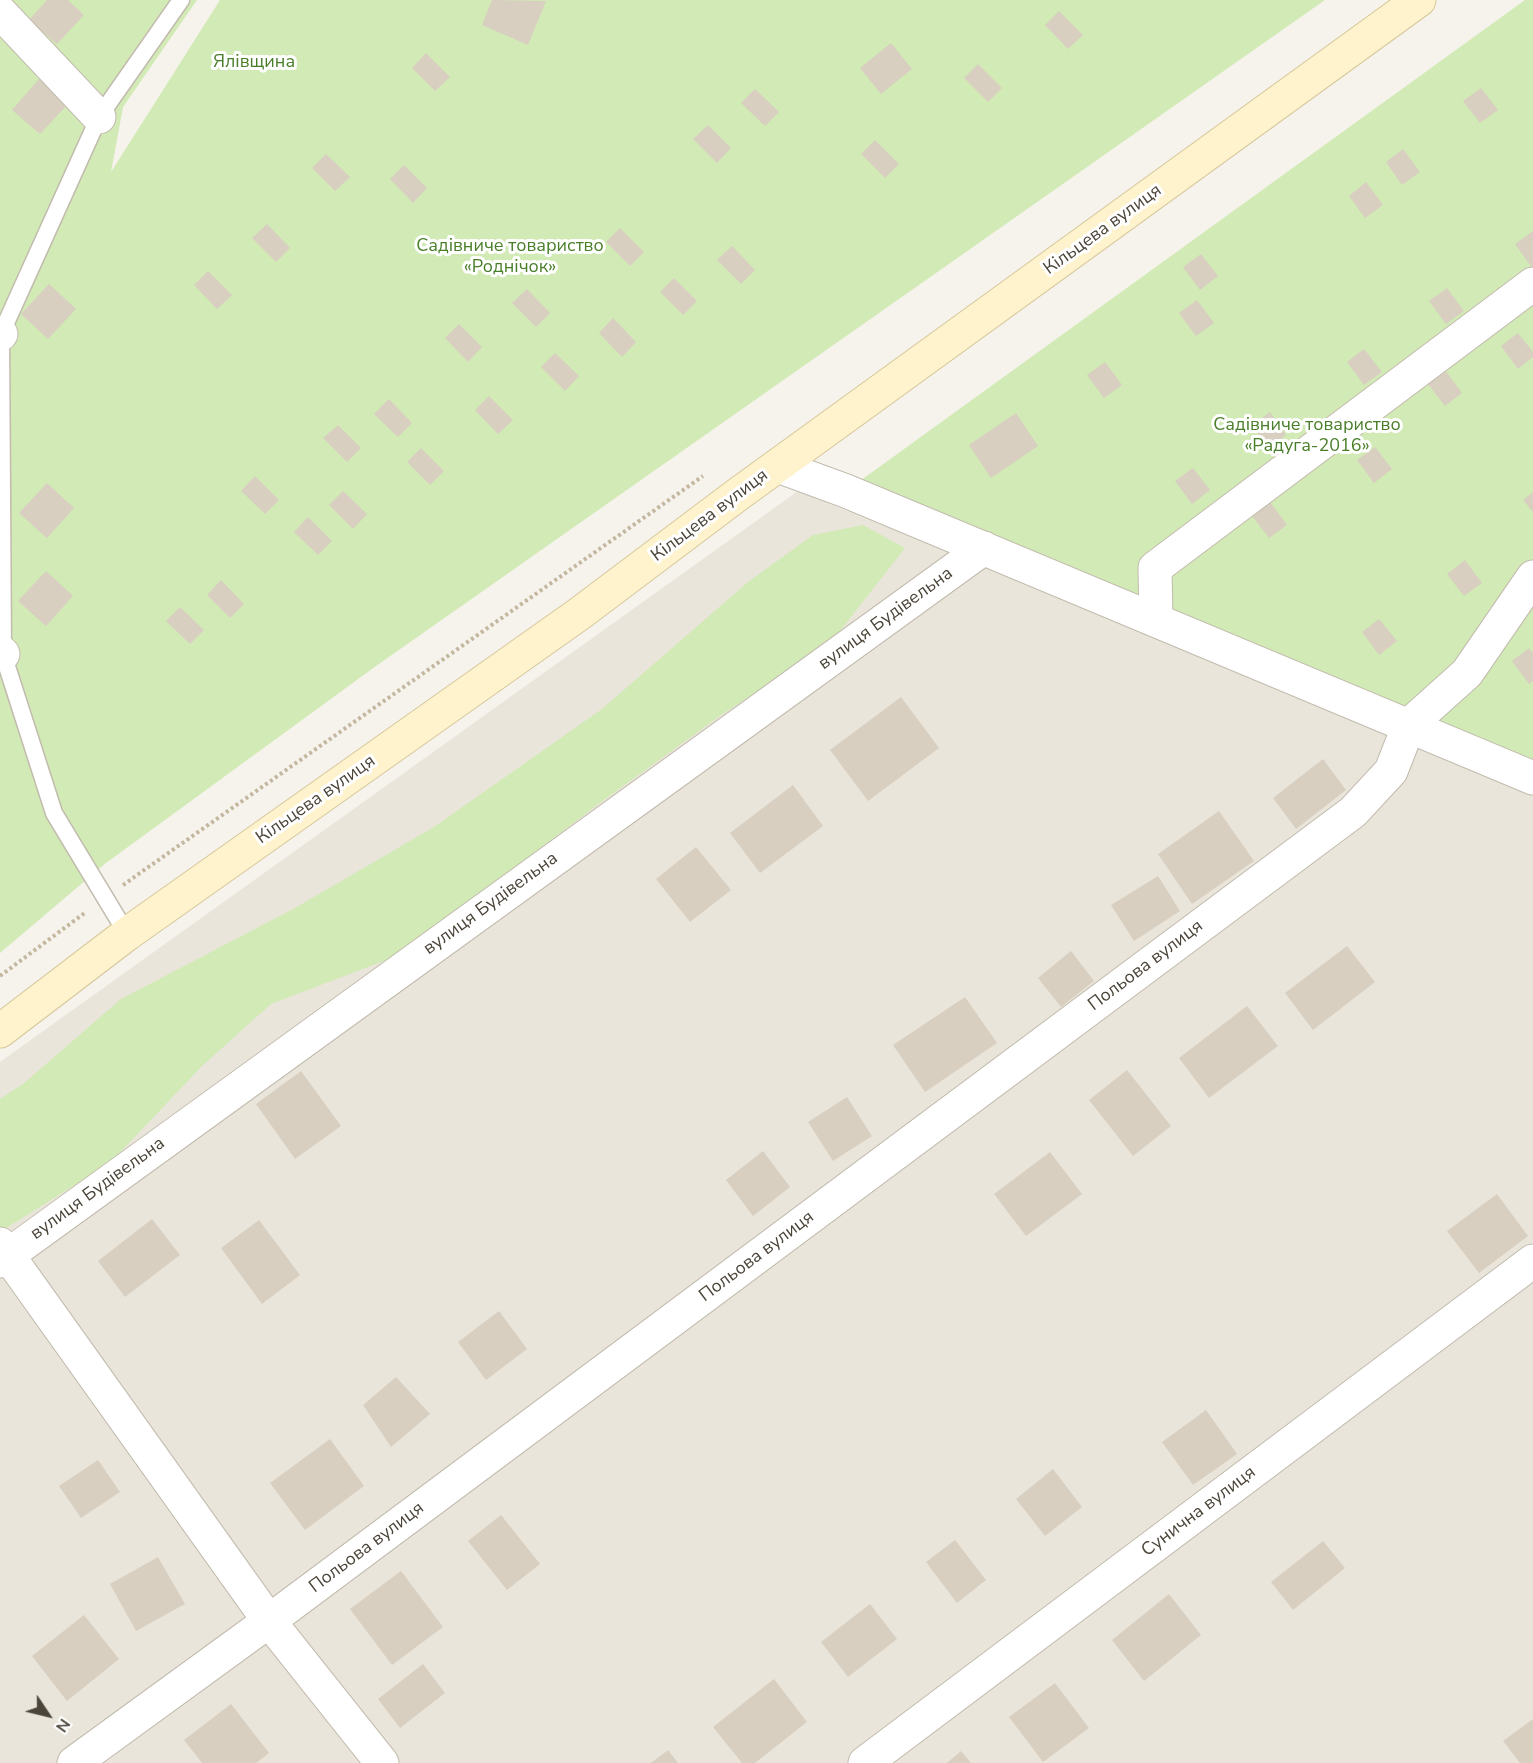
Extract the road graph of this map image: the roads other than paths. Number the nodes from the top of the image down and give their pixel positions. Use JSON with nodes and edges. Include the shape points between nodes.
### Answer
{"nodes":[{"id":1,"x":181,"y":0,"type":"edge"},
{"id":2,"x":1419,"y":0,"type":"edge"},
{"id":3,"x":0,"y":12,"type":"edge"},
{"id":4,"x":99,"y":117,"type":"junction"},
{"id":5,"x":1533,"y":284,"type":"edge"},
{"id":6,"x":0,"y":334,"type":"edge"},
{"id":7,"x":778,"y":466,"type":"junction"},
{"id":8,"x":984,"y":548,"type":"junction"},
{"id":9,"x":1533,"y":577,"type":"edge"},
{"id":10,"x":1156,"y":620,"type":"junction"},
{"id":11,"x":2,"y":652,"type":"edge"},
{"id":12,"x":1409,"y":725,"type":"junction"},
{"id":13,"x":1533,"y":778,"type":"edge"},
{"id":14,"x":128,"y":934,"type":"junction"},
{"id":15,"x":0,"y":1031,"type":"edge"},
{"id":16,"x":3,"y":1253,"type":"edge"},
{"id":17,"x":1533,"y":1261,"type":"edge"},
{"id":18,"x":269,"y":1621,"type":"junction"},
{"id":19,"x":74,"y":1763,"type":"edge"},
{"id":20,"x":382,"y":1763,"type":"edge"},
{"id":21,"x":865,"y":1763,"type":"edge"}],
"edges":[{"from":1,"to":4,"type":"lane"},
{"from":2,"to":7,"type":"main road","name":"Кільцева вулиця"},
{"from":3,"to":4,"type":"street"},
{"from":4,"to":6,"type":"lane"},
{"from":5,"to":10,"type":"street","via":[[1155,568]]},
{"from":6,"to":11,"type":"lane"},
{"from":7,"to":8,"type":"street"},
{"from":7,"to":14,"type":"main road","name":"Кільцева вулиця","via":[[579,614]]},
{"from":8,"to":10,"type":"street"},
{"from":8,"to":16,"type":"street","name":"вулиця Будівельна"},
{"from":9,"to":12,"type":"street","via":[[1467,673]]},
{"from":10,"to":12,"type":"street"},
{"from":11,"to":14,"type":"lane","via":[[54,813]]},
{"from":12,"to":13,"type":"street"},
{"from":12,"to":18,"type":"street","name":"Польова вулиця","via":[[1391,771],[1353,812]]},
{"from":14,"to":15,"type":"main road","name":"Кільцева вулиця"},
{"from":16,"to":18,"type":"street"},
{"from":17,"to":21,"type":"street","name":"Сунична вулиця"},
{"from":18,"to":19,"type":"street","name":"Польова вулиця"},
{"from":18,"to":20,"type":"street"}]}
